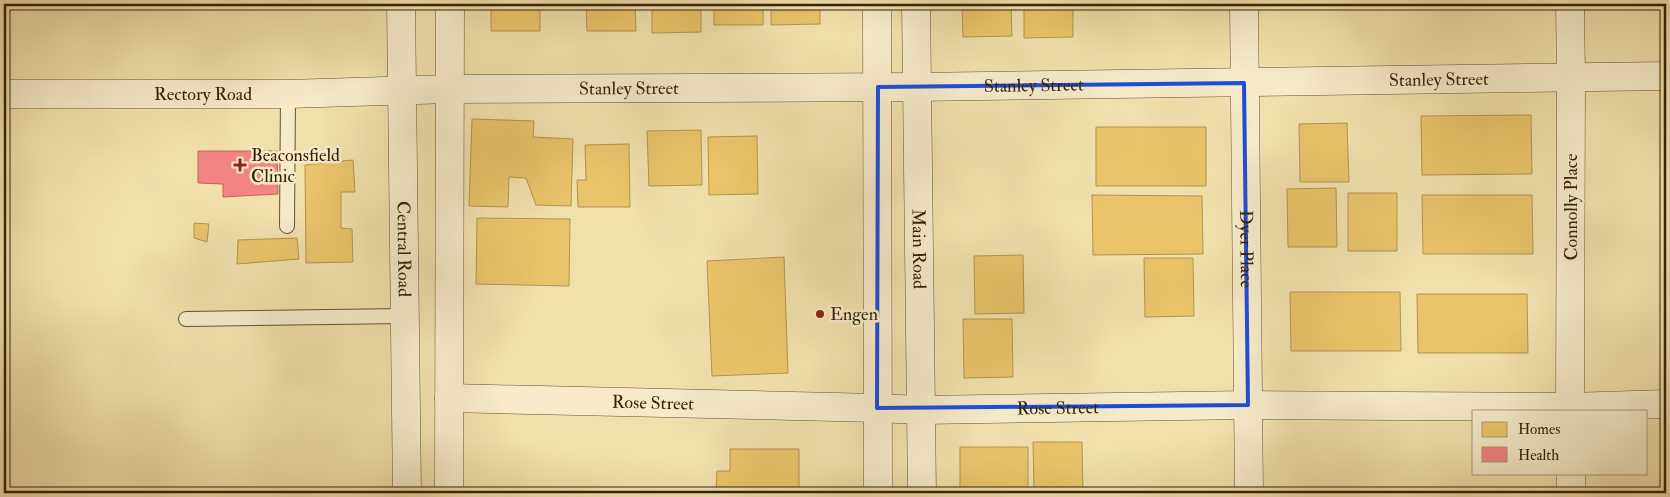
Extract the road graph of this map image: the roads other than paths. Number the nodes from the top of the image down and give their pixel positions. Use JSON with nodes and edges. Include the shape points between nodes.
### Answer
{"nodes":[{"id":1,"x":402,"y":4,"type":"edge"},
{"id":2,"x":450,"y":4,"type":"edge"},
{"id":3,"x":877,"y":4,"type":"edge"},
{"id":4,"x":916,"y":4,"type":"edge"},
{"id":5,"x":1244,"y":4,"type":"edge"},
{"id":6,"x":1570,"y":4,"type":"edge"},
{"id":7,"x":1666,"y":76,"type":"edge"},
{"id":8,"x":1571,"y":77,"type":"junction"},
{"id":9,"x":1244,"y":83,"type":"junction"},
{"id":10,"x":878,"y":87,"type":"junction"},
{"id":11,"x":916,"y":88,"type":"junction"},
{"id":12,"x":450,"y":89,"type":"junction"},
{"id":13,"x":402,"y":90,"type":"junction"},
{"id":14,"x":4,"y":94,"type":"edge"},
{"id":15,"x":288,"y":94,"type":"junction"},
{"id":16,"x":287,"y":226,"type":"dead end"},
{"id":17,"x":405,"y":316,"type":"junction"},
{"id":18,"x":186,"y":319,"type":"dead end"},
{"id":19,"x":449,"y":398,"type":"junction"},
{"id":20,"x":1666,"y":404,"type":"edge"},
{"id":21,"x":1248,"y":405,"type":"junction"},
{"id":22,"x":877,"y":408,"type":"junction"},
{"id":23,"x":1570,"y":409,"type":"edge"},
{"id":24,"x":921,"y":410,"type":"junction"},
{"id":25,"x":1571,"y":474,"type":"edge"},
{"id":26,"x":406,"y":493,"type":"edge"},
{"id":27,"x":449,"y":493,"type":"edge"},
{"id":28,"x":878,"y":493,"type":"edge"},
{"id":29,"x":922,"y":493,"type":"edge"},
{"id":30,"x":1249,"y":493,"type":"edge"},
{"id":31,"x":1571,"y":493,"type":"edge"}],
"edges":[{"from":1,"to":13,"type":"street","name":"Central Road"},
{"from":2,"to":12,"type":"street"},
{"from":3,"to":10,"type":"street"},
{"from":4,"to":11,"type":"street","name":"Main Road"},
{"from":5,"to":9,"type":"street","name":"Dyer Place"},
{"from":6,"to":8,"type":"street","name":"Connolly Place"},
{"from":7,"to":8,"type":"street","name":"Stanley Street"},
{"from":8,"to":9,"type":"street","name":"Stanley Street"},
{"from":8,"to":23,"type":"street","name":"Connolly Place"},
{"from":9,"to":11,"type":"street","name":"Stanley Street"},
{"from":9,"to":21,"type":"street","name":"Dyer Place"},
{"from":10,"to":11,"type":"street","name":"Stanley Street"},
{"from":10,"to":12,"type":"street","name":"Stanley Street"},
{"from":10,"to":22,"type":"street"},
{"from":11,"to":24,"type":"street","name":"Main Road"},
{"from":12,"to":13,"type":"street","name":"Stanley Street"},
{"from":12,"to":19,"type":"street"},
{"from":13,"to":15,"type":"street","name":"Rectory Road"},
{"from":13,"to":17,"type":"street","name":"Central Road"},
{"from":14,"to":15,"type":"street","name":"Rectory Road"},
{"from":15,"to":16,"type":"lane"},
{"from":17,"to":18,"type":"lane"},
{"from":17,"to":26,"type":"street","name":"Central Road"},
{"from":19,"to":22,"type":"street","name":"Rose Street"},
{"from":19,"to":27,"type":"street"},
{"from":20,"to":23,"type":"street","name":"Rose Street"},
{"from":21,"to":23,"type":"street","name":"Rose Street"},
{"from":21,"to":24,"type":"street","name":"Rose Street"},
{"from":21,"to":30,"type":"street","name":"Dyer Place"},
{"from":22,"to":24,"type":"street","name":"Rose Street"},
{"from":22,"to":28,"type":"street"},
{"from":24,"to":29,"type":"street","name":"Main Road"},
{"from":25,"to":31,"type":"street"}]}
